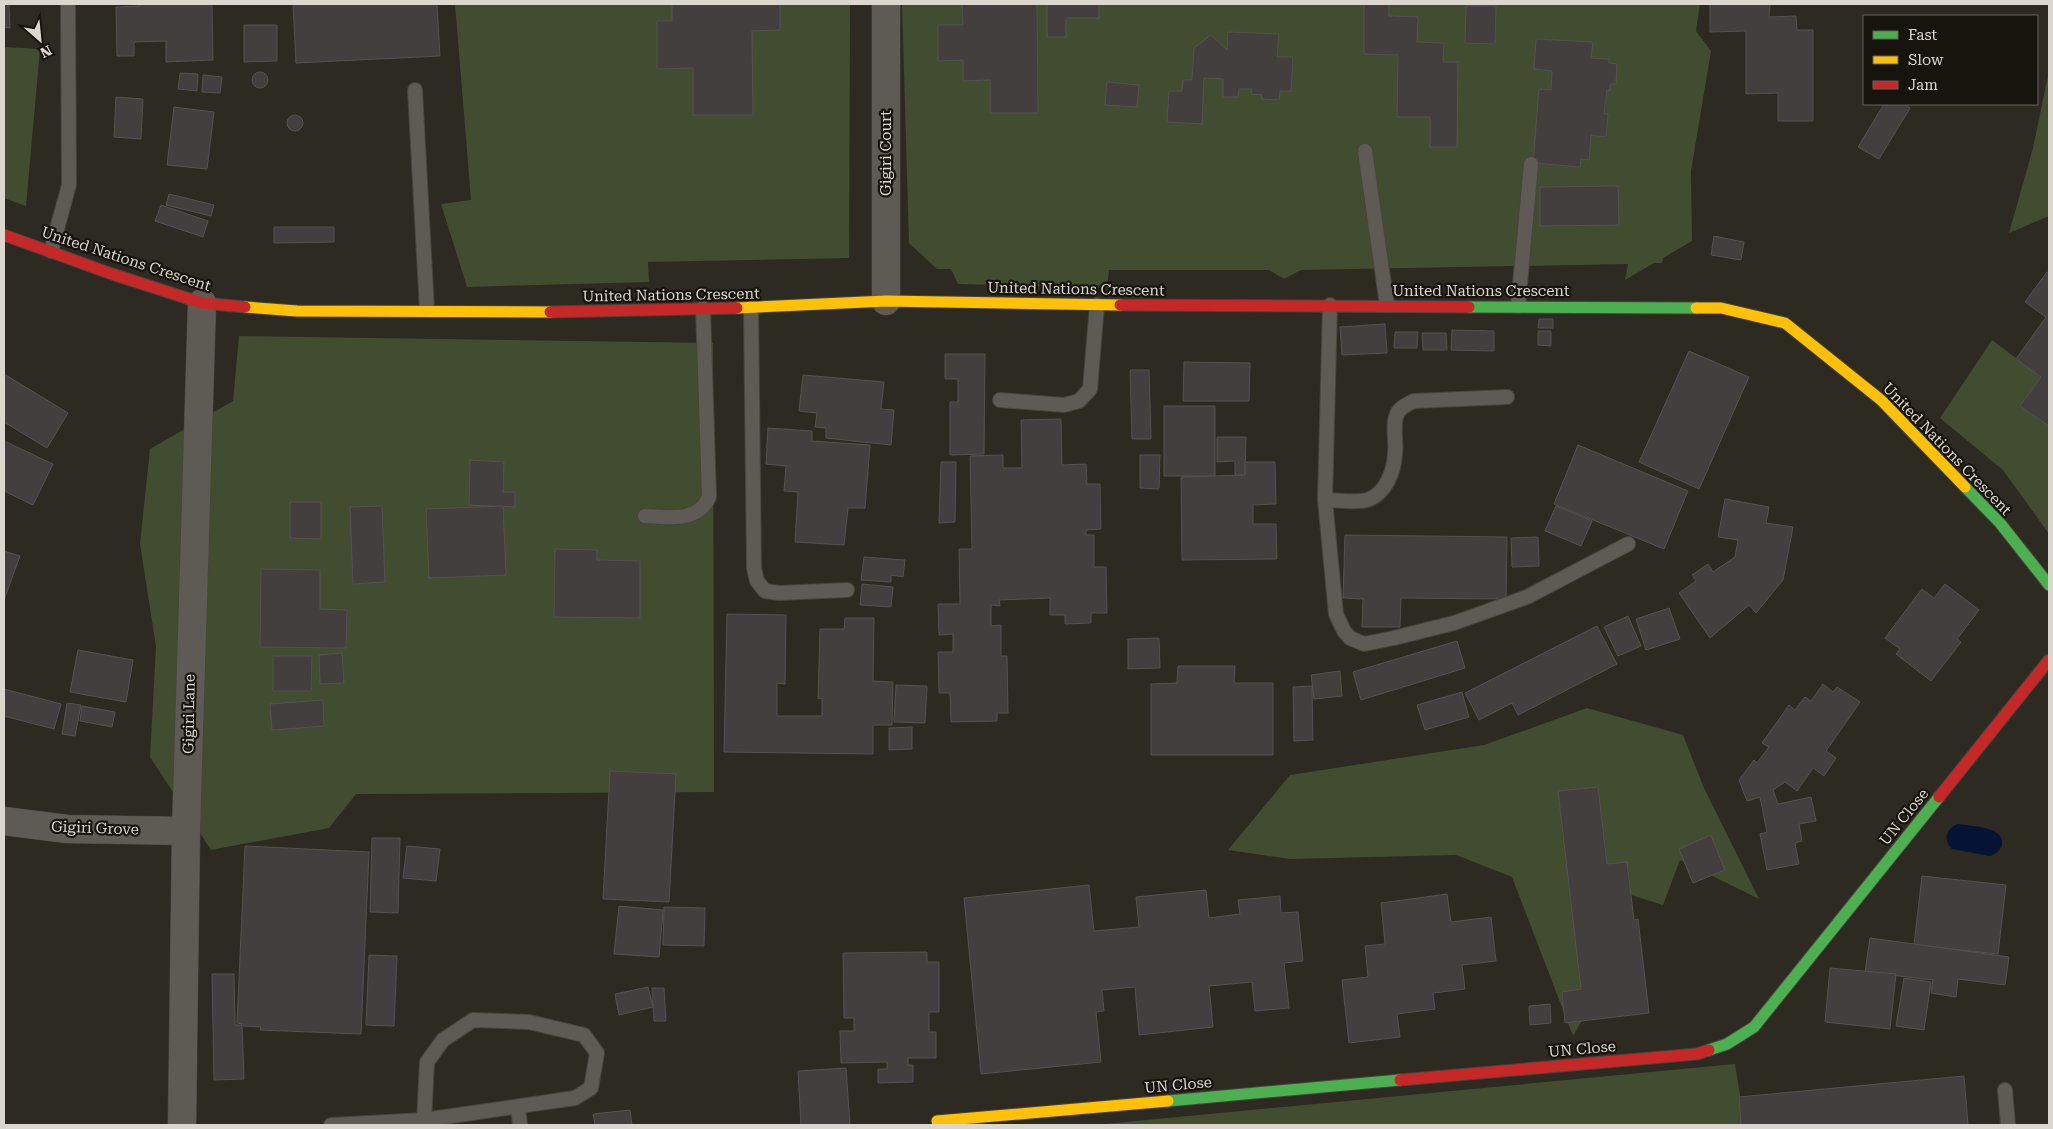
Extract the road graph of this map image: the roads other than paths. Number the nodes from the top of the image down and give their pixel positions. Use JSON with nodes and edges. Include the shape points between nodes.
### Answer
{"nodes":[{"id":1,"x":68,"y":4,"type":"edge"},
{"id":2,"x":886,"y":4,"type":"edge"},
{"id":3,"x":415,"y":90,"type":"dead end"},
{"id":4,"x":1365,"y":151,"type":"dead end"},
{"id":5,"x":1531,"y":164,"type":"dead end"},
{"id":6,"x":4,"y":235,"type":"edge"},
{"id":7,"x":51,"y":251,"type":"junction"},
{"id":8,"x":886,"y":301,"type":"junction"},
{"id":9,"x":202,"y":302,"type":"junction"},
{"id":10,"x":1330,"y":304,"type":"junction"},
{"id":11,"x":1097,"y":305,"type":"junction"},
{"id":12,"x":1386,"y":305,"type":"junction"},
{"id":13,"x":1518,"y":306,"type":"junction"},
{"id":14,"x":704,"y":308,"type":"junction"},
{"id":15,"x":751,"y":308,"type":"junction"},
{"id":16,"x":427,"y":310,"type":"junction"},
{"id":17,"x":1507,"y":397,"type":"dead end"},
{"id":18,"x":1000,"y":400,"type":"dead end"},
{"id":19,"x":1325,"y":500,"type":"junction"},
{"id":20,"x":645,"y":516,"type":"dead end"},
{"id":21,"x":1628,"y":544,"type":"dead end"},
{"id":22,"x":2049,"y":585,"type":"edge"},
{"id":23,"x":847,"y":590,"type":"dead end"},
{"id":24,"x":2049,"y":660,"type":"edge"},
{"id":25,"x":4,"y":821,"type":"edge"},
{"id":26,"x":186,"y":831,"type":"junction"},
{"id":27,"x":2005,"y":1090,"type":"dead end"},
{"id":28,"x":518,"y":1107,"type":"junction"},
{"id":29,"x":424,"y":1120,"type":"junction"},
{"id":30,"x":937,"y":1121,"type":"dead end"},
{"id":31,"x":182,"y":1125,"type":"edge"},
{"id":32,"x":331,"y":1125,"type":"edge"},
{"id":33,"x":520,"y":1125,"type":"edge"},
{"id":34,"x":2008,"y":1125,"type":"edge"}],
"edges":[{"from":1,"to":7,"type":"lane","via":[[69,185]]},
{"from":2,"to":8,"type":"street","name":"Gigiri Court"},
{"from":3,"to":16,"type":"lane"},
{"from":4,"to":12,"type":"lane"},
{"from":5,"to":13,"type":"lane"},
{"from":6,"to":7,"type":"street","name":"United Nations Crescent"},
{"from":7,"to":9,"type":"street","name":"United Nations Crescent"},
{"from":8,"to":11,"type":"street","name":"United Nations Crescent"},
{"from":8,"to":15,"type":"street","name":"United Nations Crescent"},
{"from":9,"to":16,"type":"street","name":"United Nations Crescent","via":[[297,311]]},
{"from":9,"to":26,"type":"street","name":"Gigiri Lane"},
{"from":10,"to":11,"type":"street","name":"United Nations Crescent"},
{"from":10,"to":12,"type":"street","name":"United Nations Crescent"},
{"from":10,"to":19,"type":"lane"},
{"from":11,"to":18,"type":"lane","via":[[1090,389],[1079,401],[1064,405]]},
{"from":12,"to":13,"type":"street","name":"United Nations Crescent"},
{"from":13,"to":22,"type":"street","name":"United Nations Crescent","via":[[1721,308],[1785,323],[1881,400],[2000,523]]},
{"from":14,"to":15,"type":"street","name":"United Nations Crescent"},
{"from":14,"to":16,"type":"street","name":"United Nations Crescent","via":[[578,312]]},
{"from":14,"to":20,"type":"lane","via":[[709,497],[696,514]]},
{"from":15,"to":23,"type":"lane","via":[[754,568],[757,581],[765,591],[779,593]]},
{"from":17,"to":19,"type":"lane","via":[[1406,405],[1399,410],[1394,422],[1396,454],[1385,487],[1376,496],[1365,500]]},
{"from":19,"to":21,"type":"lane","via":[[1336,614],[1350,638],[1364,644],[1454,623],[1527,597]]},
{"from":24,"to":30,"type":"street","name":"UN Close","via":[[1754,1027],[1727,1044],[1697,1054]]},
{"from":25,"to":26,"type":"street","name":"Gigiri Grove","via":[[67,829]]},
{"from":26,"to":31,"type":"street","name":"Gigiri Lane"},
{"from":27,"to":34,"type":"lane"},
{"from":28,"to":29,"type":"lane"},
{"from":28,"to":29,"type":"lane","via":[[575,1098],[591,1088],[597,1053],[584,1035],[529,1022],[473,1020],[443,1040],[427,1062]]},
{"from":28,"to":33,"type":"lane"},
{"from":29,"to":32,"type":"lane"}]}
